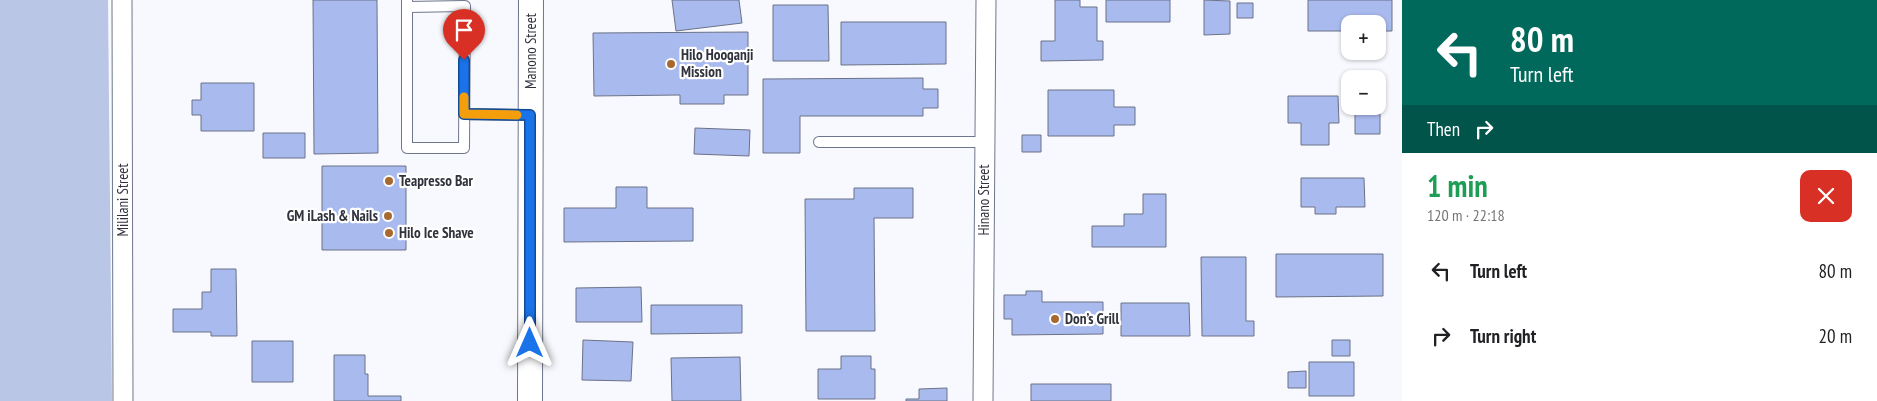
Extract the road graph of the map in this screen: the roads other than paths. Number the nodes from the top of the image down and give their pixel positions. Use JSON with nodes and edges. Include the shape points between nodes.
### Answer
{"nodes":[{"id":1,"x":122,"y":0,"type":"edge"},
{"id":2,"x":531,"y":0,"type":"edge"},
{"id":3,"x":986,"y":0,"type":"edge"},
{"id":4,"x":406,"y":3,"type":"edge"},
{"id":5,"x":464,"y":114,"type":"junction"},
{"id":6,"x":530,"y":115,"type":"junction"},
{"id":7,"x":819,"y":142,"type":"dead end"},
{"id":8,"x":985,"y":142,"type":"junction"},
{"id":9,"x":123,"y":401,"type":"edge"},
{"id":10,"x":530,"y":401,"type":"edge"},
{"id":11,"x":983,"y":401,"type":"edge"}],
"edges":[{"from":1,"to":9,"type":"street","name":"Mililani Street"},
{"from":2,"to":6,"type":"street","name":"Manono Street"},
{"from":3,"to":8,"type":"street","name":"Hinano Street"},
{"from":4,"to":5,"type":"lane","via":[[465,6]]},
{"from":4,"to":5,"type":"lane","via":[[407,148],[464,148]]},
{"from":5,"to":6,"type":"lane"},
{"from":6,"to":10,"type":"street","name":"Manono Street"},
{"from":7,"to":8,"type":"lane"},
{"from":8,"to":11,"type":"street","name":"Hinano Street"}]}
